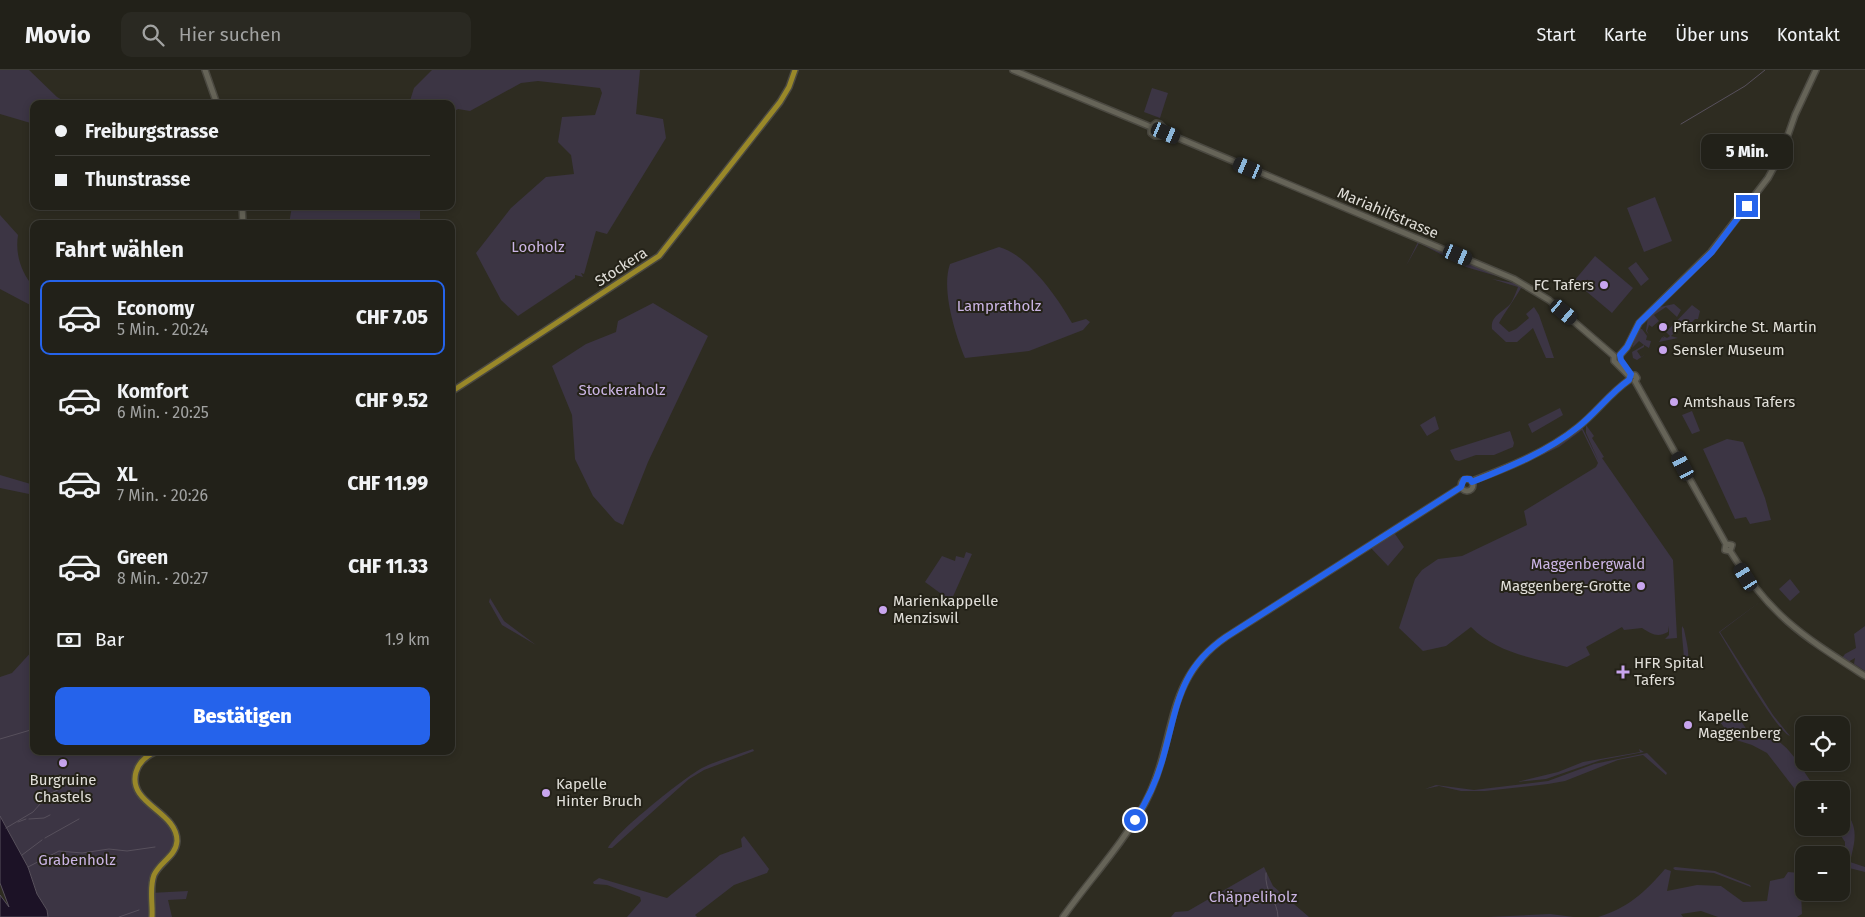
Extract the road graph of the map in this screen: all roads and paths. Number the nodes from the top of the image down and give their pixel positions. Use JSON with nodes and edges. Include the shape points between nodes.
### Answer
{"nodes":[{"id":1,"x":205,"y":70,"type":"edge"},
{"id":2,"x":794,"y":70,"type":"edge"},
{"id":3,"x":1013,"y":70,"type":"edge"},
{"id":4,"x":1816,"y":70,"type":"edge"},
{"id":5,"x":216,"y":100,"type":"edge"},
{"id":6,"x":1151,"y":127,"type":"junction"},
{"id":7,"x":1164,"y":132,"type":"junction"},
{"id":8,"x":1618,"y":358,"type":"junction"},
{"id":9,"x":1631,"y":378,"type":"junction"},
{"id":10,"x":455,"y":389,"type":"edge"},
{"id":11,"x":1472,"y":482,"type":"junction"},
{"id":12,"x":1461,"y":487,"type":"junction"},
{"id":13,"x":1865,"y":676,"type":"edge"},
{"id":14,"x":150,"y":755,"type":"edge"},
{"id":15,"x":152,"y":917,"type":"edge"},
{"id":16,"x":1063,"y":917,"type":"edge"}],
"edges":[{"from":1,"to":5,"type":"main road"},
{"from":2,"to":10,"type":"main road","name":"Stockera","via":[[785,94],[659,256]]},
{"from":3,"to":6,"type":"main road","name":"Mariahilfstrasse"},
{"from":4,"to":8,"type":"main road","via":[[1768,178],[1712,252],[1639,323]]},
{"from":6,"to":7,"type":"main road","name":"Mariahilfstrasse","via":[[1160,124]]},
{"from":6,"to":7,"type":"main road","name":"Mariahilfstrasse","via":[[1155,136]]},
{"from":7,"to":8,"type":"main road","name":"Mariahilfstrasse","via":[[1514,279],[1548,300]]},
{"from":8,"to":9,"type":"main road","name":"Mariahilfstrasse"},
{"from":9,"to":11,"type":"main road","via":[[1564,438]]},
{"from":9,"to":13,"type":"main road","name":"Mariahilfstrasse","via":[[1726,544],[1732,545],[1730,551],[1756,589],[1784,621]]},
{"from":11,"to":12,"type":"main road","via":[[1464,479]]},
{"from":11,"to":12,"type":"main road","via":[[1470,490]]},
{"from":12,"to":16,"type":"main road","via":[[1226,637],[1200,658],[1181,688],[1163,759],[1146,802]]},
{"from":14,"to":15,"type":"main road","via":[[136,770],[135,782],[142,797],[172,826],[176,841],[174,851],[155,874]]}]}
